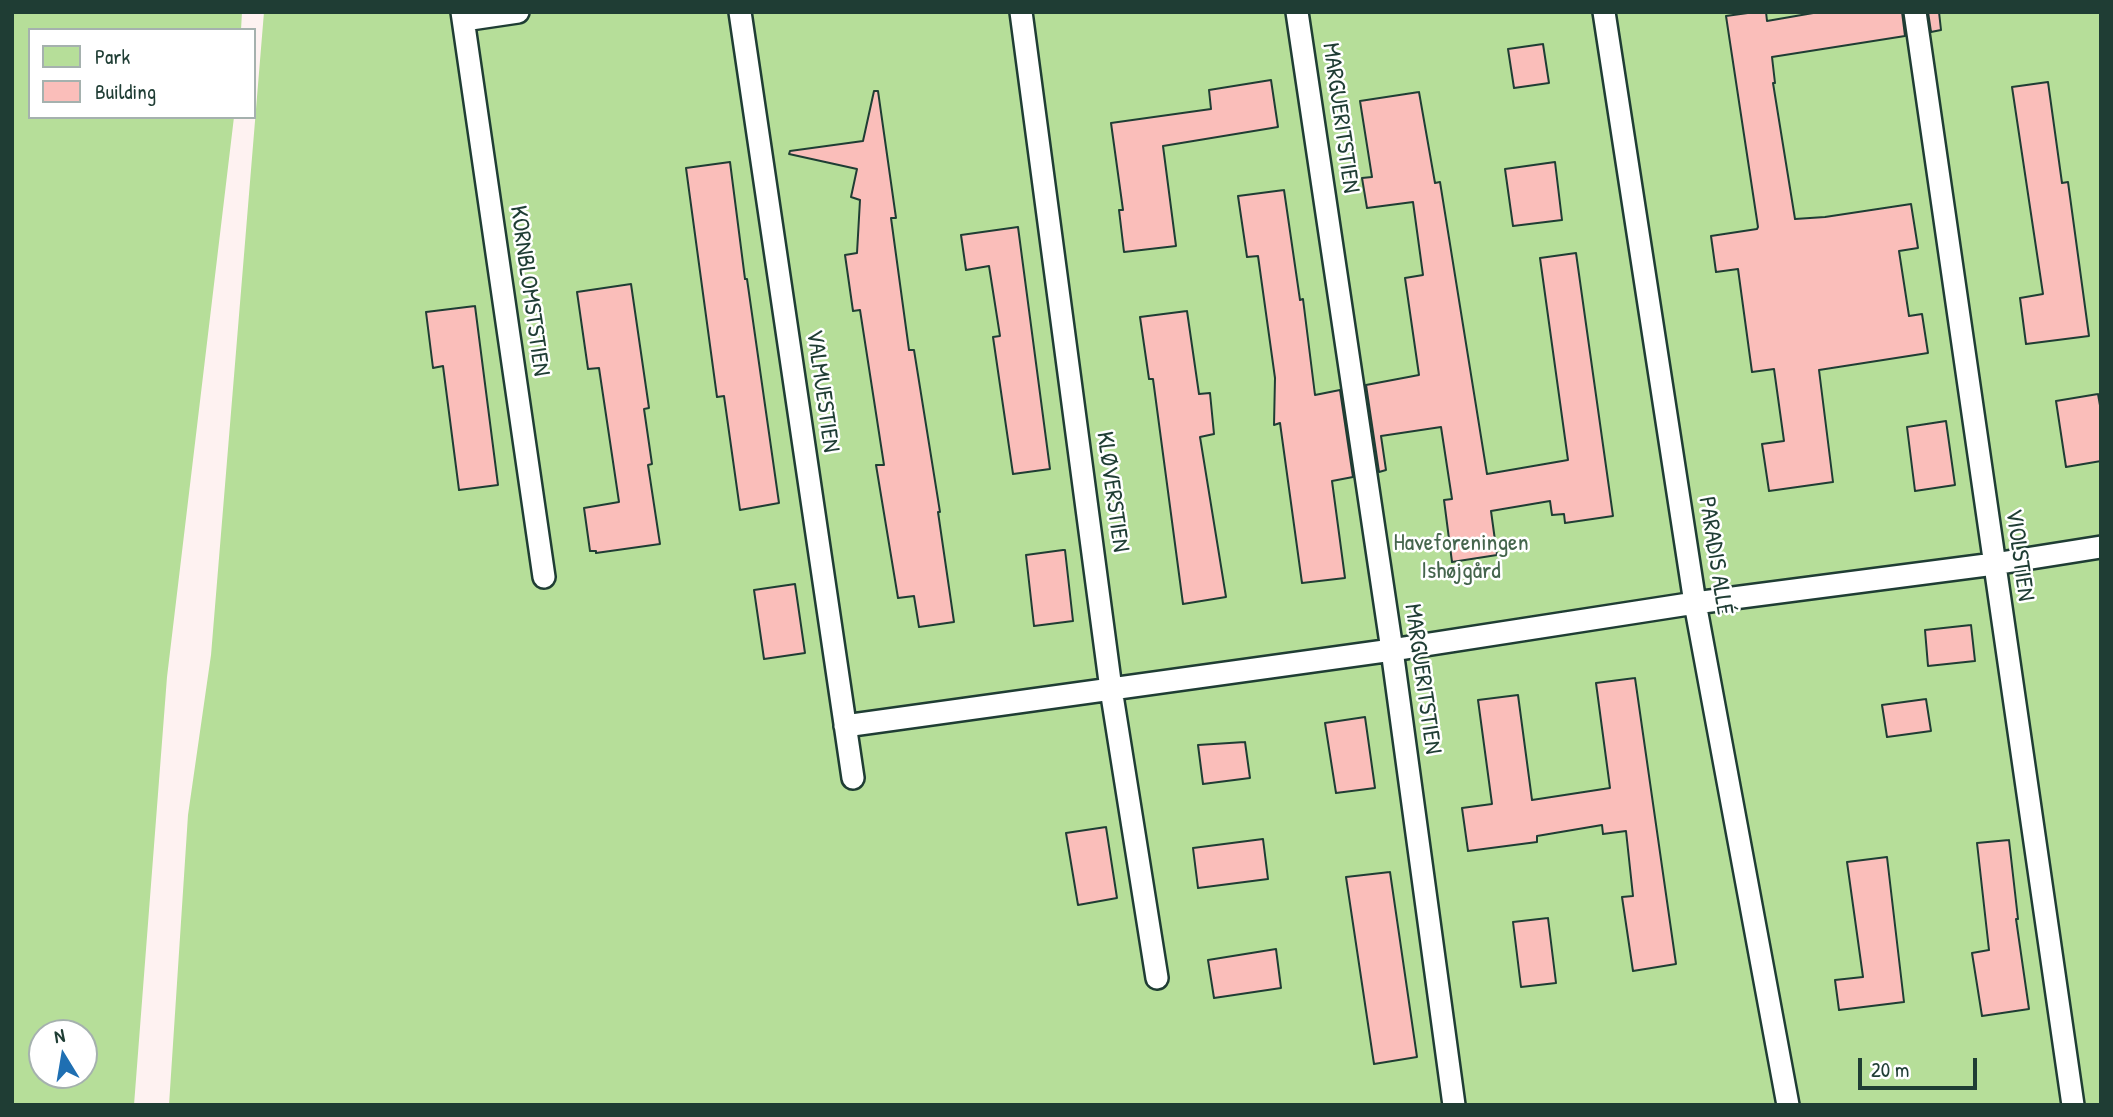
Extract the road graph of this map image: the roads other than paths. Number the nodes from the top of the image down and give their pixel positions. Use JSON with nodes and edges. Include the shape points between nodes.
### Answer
{"nodes":[{"id":1,"x":518,"y":12,"type":"edge"},
{"id":2,"x":740,"y":12,"type":"edge"},
{"id":3,"x":1021,"y":12,"type":"edge"},
{"id":4,"x":1297,"y":12,"type":"edge"},
{"id":5,"x":1604,"y":12,"type":"edge"},
{"id":6,"x":1915,"y":12,"type":"edge"},
{"id":7,"x":463,"y":16,"type":"edge"},
{"id":8,"x":2101,"y":547,"type":"edge"},
{"id":9,"x":1994,"y":564,"type":"junction"},
{"id":10,"x":544,"y":577,"type":"dead end"},
{"id":11,"x":1695,"y":603,"type":"junction"},
{"id":12,"x":1392,"y":650,"type":"junction"},
{"id":13,"x":1111,"y":689,"type":"junction"},
{"id":14,"x":845,"y":726,"type":"junction"},
{"id":15,"x":853,"y":778,"type":"dead end"},
{"id":16,"x":1157,"y":978,"type":"dead end"},
{"id":17,"x":1454,"y":1105,"type":"edge"},
{"id":18,"x":1788,"y":1105,"type":"edge"},
{"id":19,"x":2073,"y":1105,"type":"edge"}],
"edges":[{"from":1,"to":7,"type":"lane"},
{"from":2,"to":14,"type":"lane","name":"VALMUESTIEN"},
{"from":3,"to":13,"type":"lane","name":"KLØVERSTIEN"},
{"from":4,"to":12,"type":"lane","name":"MARGUERITSTIEN"},
{"from":5,"to":11,"type":"lane","name":"PARADIS ALLÉ"},
{"from":6,"to":9,"type":"lane","name":"VIOLSTIEN"},
{"from":7,"to":10,"type":"lane","name":"KORNBLOMSTSTIEN"},
{"from":8,"to":9,"type":"lane"},
{"from":9,"to":11,"type":"lane"},
{"from":9,"to":19,"type":"lane","name":"VIOLSTIEN"},
{"from":11,"to":12,"type":"lane"},
{"from":11,"to":18,"type":"lane","name":"PARADIS ALLÉ"},
{"from":12,"to":13,"type":"lane"},
{"from":12,"to":17,"type":"lane","name":"MARGUERITSTIEN"},
{"from":13,"to":14,"type":"lane"},
{"from":13,"to":16,"type":"lane","name":"KLØVERSTIEN"},
{"from":14,"to":15,"type":"lane","name":"VALMUESTIEN"}]}
